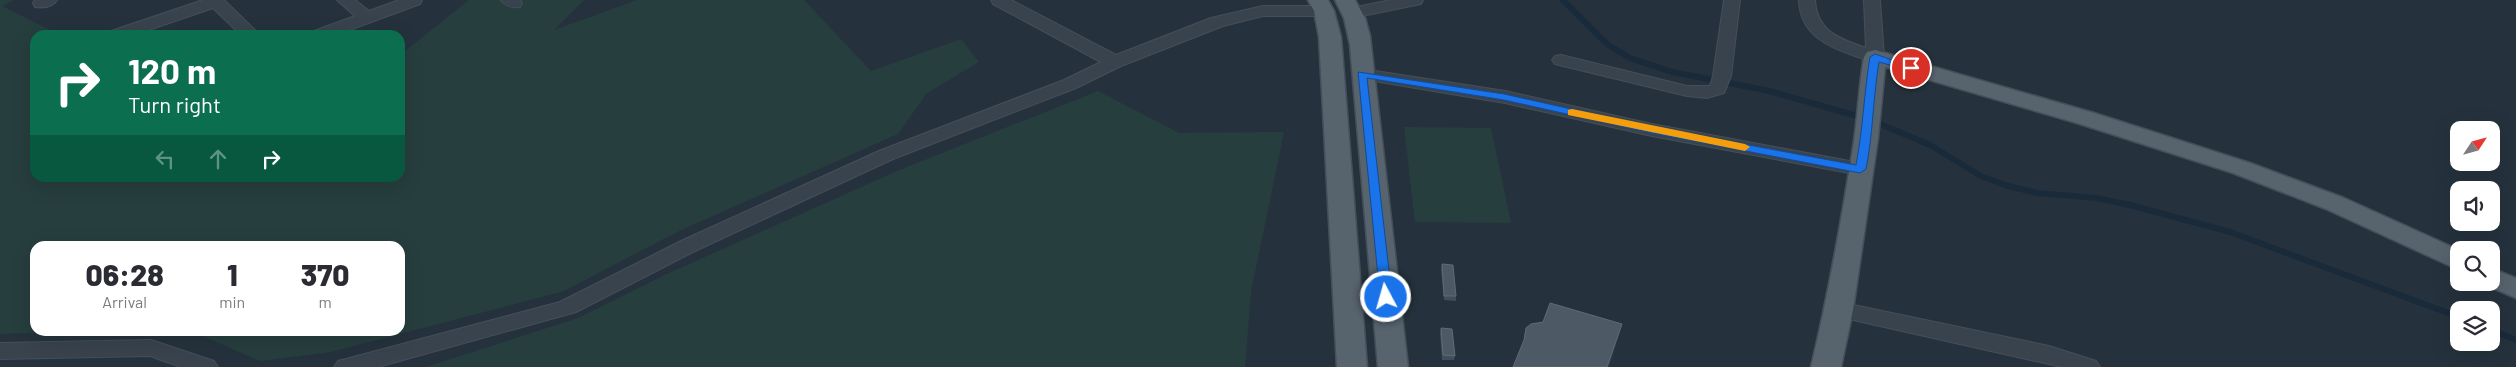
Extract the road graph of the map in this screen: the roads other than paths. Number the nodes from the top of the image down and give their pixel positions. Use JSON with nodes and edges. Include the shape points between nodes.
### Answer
{"nodes":[{"id":1,"x":345,"y":0,"type":"edge"},
{"id":2,"x":414,"y":0,"type":"edge"},
{"id":3,"x":999,"y":0,"type":"edge"},
{"id":4,"x":1415,"y":0,"type":"edge"},
{"id":5,"x":1732,"y":0,"type":"edge"},
{"id":6,"x":1807,"y":0,"type":"edge"},
{"id":7,"x":1872,"y":0,"type":"edge"},
{"id":8,"x":215,"y":1,"type":"edge"},
{"id":9,"x":1335,"y":6,"type":"edge"},
{"id":10,"x":367,"y":18,"type":"junction"},
{"id":11,"x":131,"y":30,"type":"edge"},
{"id":12,"x":246,"y":30,"type":"edge"},
{"id":13,"x":334,"y":30,"type":"edge"},
{"id":14,"x":1875,"y":57,"type":"junction"},
{"id":15,"x":1561,"y":60,"type":"dead end"},
{"id":16,"x":1115,"y":62,"type":"junction"},
{"id":17,"x":1362,"y":74,"type":"junction"},
{"id":18,"x":1860,"y":169,"type":"junction"},
{"id":19,"x":2450,"y":257,"type":"edge"},
{"id":20,"x":2500,"y":281,"type":"edge"},
{"id":21,"x":2516,"y":289,"type":"edge"},
{"id":22,"x":1840,"y":310,"type":"junction"},
{"id":23,"x":1349,"y":313,"type":"junction"},
{"id":24,"x":1388,"y":316,"type":"junction"},
{"id":25,"x":0,"y":351,"type":"edge"},
{"id":26,"x":206,"y":367,"type":"edge"},
{"id":27,"x":346,"y":367,"type":"edge"},
{"id":28,"x":1352,"y":367,"type":"edge"},
{"id":29,"x":1393,"y":367,"type":"edge"},
{"id":30,"x":1826,"y":367,"type":"edge"},
{"id":31,"x":2088,"y":367,"type":"edge"}],
"edges":[{"from":1,"to":10,"type":"street"},
{"from":2,"to":10,"type":"street"},
{"from":3,"to":16,"type":"street"},
{"from":4,"to":9,"type":"street"},
{"from":5,"to":15,"type":"street","via":[[1720,82],[1707,93]]},
{"from":6,"to":14,"type":"street","via":[[1808,16],[1819,33]]},
{"from":7,"to":14,"type":"street"},
{"from":8,"to":11,"type":"street"},
{"from":8,"to":12,"type":"street"},
{"from":9,"to":16,"type":"street","via":[[1233,16]]},
{"from":9,"to":17,"type":"main road","via":[[1360,39]]},
{"from":9,"to":23,"type":"main road","via":[[1330,37]]},
{"from":10,"to":13,"type":"street"},
{"from":14,"to":18,"type":"main road"},
{"from":14,"to":19,"type":"main road","via":[[2057,110],[2294,187]]},
{"from":16,"to":27,"type":"street","via":[[1070,84],[886,155],[688,246],[568,308]]},
{"from":17,"to":18,"type":"street","via":[[1504,97],[1652,130]]},
{"from":17,"to":24,"type":"main road"},
{"from":18,"to":22,"type":"main road"},
{"from":20,"to":21,"type":"main road"},
{"from":22,"to":30,"type":"main road"},
{"from":22,"to":31,"type":"street","via":[[2049,354]]},
{"from":23,"to":24,"type":"main road"},
{"from":23,"to":28,"type":"main road"},
{"from":24,"to":29,"type":"main road"},
{"from":25,"to":26,"type":"street","via":[[151,348]]}]}
